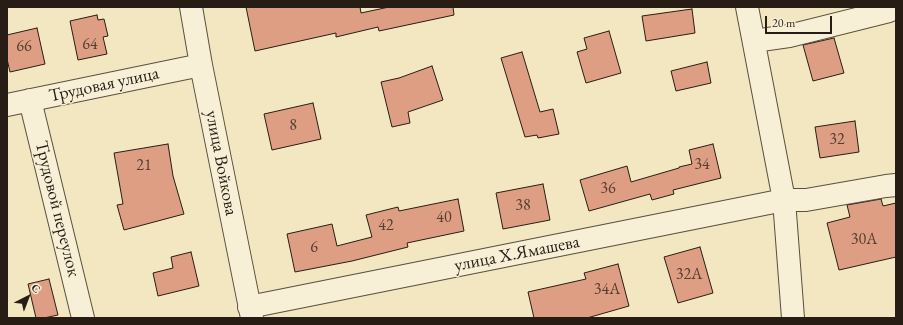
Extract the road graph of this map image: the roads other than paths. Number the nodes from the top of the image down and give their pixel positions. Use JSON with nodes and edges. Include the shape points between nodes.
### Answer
{"nodes":[{"id":1,"x":191,"y":7,"type":"edge"},
{"id":2,"x":747,"y":7,"type":"edge"},
{"id":3,"x":896,"y":8,"type":"edge"},
{"id":4,"x":754,"y":41,"type":"junction"},
{"id":5,"x":201,"y":65,"type":"junction"},
{"id":6,"x":30,"y":100,"type":"junction"},
{"id":7,"x":7,"y":105,"type":"edge"},
{"id":8,"x":896,"y":185,"type":"edge"},
{"id":9,"x":784,"y":200,"type":"junction"},
{"id":10,"x":250,"y":313,"type":"edge"},
{"id":11,"x":83,"y":318,"type":"edge"},
{"id":12,"x":792,"y":318,"type":"edge"}],
"edges":[{"from":1,"to":5,"type":"street","name":"улица Войкова"},
{"from":2,"to":4,"type":"street"},
{"from":3,"to":4,"type":"street","via":[[789,36]]},
{"from":4,"to":9,"type":"street"},
{"from":5,"to":6,"type":"street","name":"Трудовая улица"},
{"from":5,"to":10,"type":"street","name":"улица Войкова"},
{"from":6,"to":7,"type":"street","name":"Трудовая улица"},
{"from":6,"to":11,"type":"street","name":"Трудовой переулок"},
{"from":8,"to":9,"type":"street","name":"улица Х.Ямашева","via":[[806,200]]},
{"from":9,"to":10,"type":"street","name":"улица Х.Ямашева"},
{"from":9,"to":12,"type":"street"}]}
